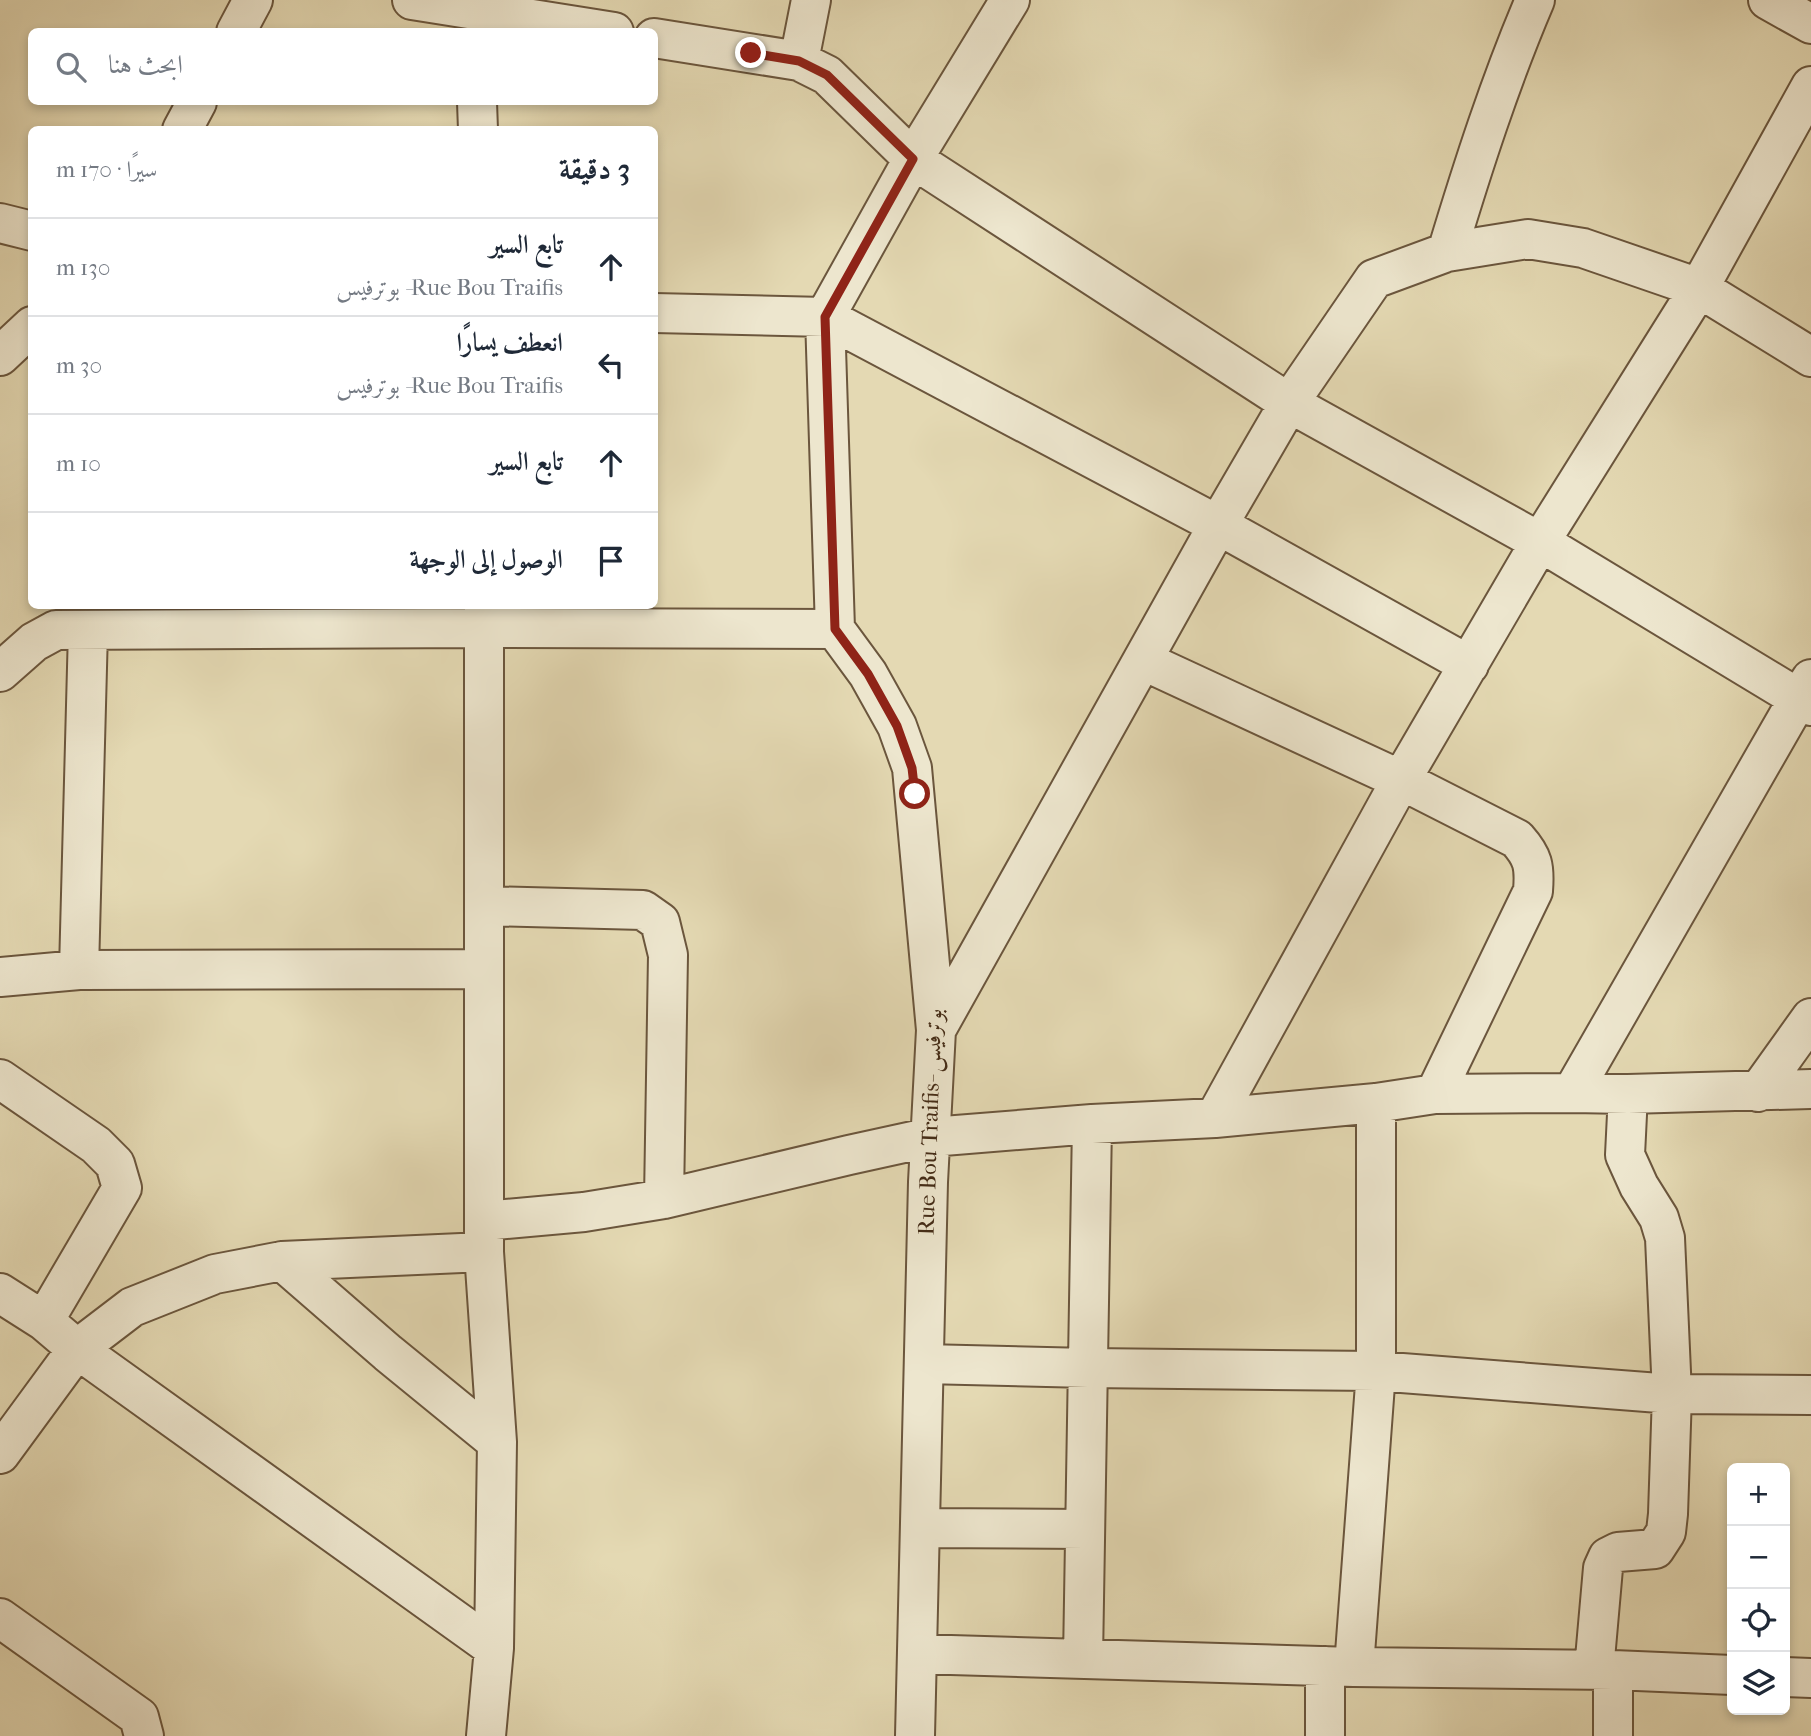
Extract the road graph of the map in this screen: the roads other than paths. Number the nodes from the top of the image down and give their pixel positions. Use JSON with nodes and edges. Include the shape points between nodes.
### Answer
{"nodes":[{"id":1,"x":253,"y":0,"type":"edge"},
{"id":2,"x":412,"y":0,"type":"edge"},
{"id":3,"x":811,"y":0,"type":"edge"},
{"id":4,"x":1010,"y":0,"type":"edge"},
{"id":5,"x":1535,"y":0,"type":"edge"},
{"id":6,"x":1768,"y":0,"type":"edge"},
{"id":7,"x":535,"y":9,"type":"edge"},
{"id":8,"x":476,"y":21,"type":"edge"},
{"id":9,"x":1811,"y":24,"type":"edge"},
{"id":10,"x":238,"y":28,"type":"edge"},
{"id":11,"x":600,"y":28,"type":"edge"},
{"id":12,"x":658,"y":39,"type":"edge"},
{"id":13,"x":799,"y":61,"type":"junction"},
{"id":14,"x":1811,"y":86,"type":"edge"},
{"id":15,"x":195,"y":105,"type":"edge"},
{"id":16,"x":477,"y":105,"type":"edge"},
{"id":17,"x":184,"y":126,"type":"edge"},
{"id":18,"x":478,"y":126,"type":"edge"},
{"id":19,"x":913,"y":159,"type":"junction"},
{"id":20,"x":0,"y":223,"type":"edge"},
{"id":21,"x":28,"y":230,"type":"edge"},
{"id":22,"x":1447,"y":251,"type":"junction"},
{"id":23,"x":1699,"y":288,"type":"junction"},
{"id":24,"x":658,"y":313,"type":"edge"},
{"id":25,"x":825,"y":317,"type":"junction"},
{"id":26,"x":28,"y":330,"type":"edge"},
{"id":27,"x":0,"y":356,"type":"edge"},
{"id":28,"x":1811,"y":357,"type":"edge"},
{"id":29,"x":1289,"y":403,"type":"junction"},
{"id":30,"x":1218,"y":526,"type":"junction"},
{"id":31,"x":1540,"y":542,"type":"junction"},
{"id":32,"x":484,"y":617,"type":"edge"},
{"id":33,"x":835,"y":629,"type":"junction"},
{"id":34,"x":88,"y":630,"type":"junction"},
{"id":35,"x":1144,"y":661,"type":"junction"},
{"id":36,"x":1468,"y":665,"type":"junction"},
{"id":37,"x":0,"y":672,"type":"edge"},
{"id":38,"x":1807,"y":695,"type":"edge"},
{"id":39,"x":1401,"y":780,"type":"junction"},
{"id":40,"x":484,"y":906,"type":"junction"},
{"id":41,"x":484,"y":969,"type":"junction"},
{"id":42,"x":79,"y":970,"type":"junction"},
{"id":43,"x":0,"y":976,"type":"edge"},
{"id":44,"x":1811,"y":1018,"type":"edge"},
{"id":45,"x":936,"y":1030,"type":"junction"},
{"id":46,"x":0,"y":1079,"type":"edge"},
{"id":47,"x":1811,"y":1089,"type":"edge"},
{"id":48,"x":1758,"y":1091,"type":"junction"},
{"id":49,"x":1573,"y":1093,"type":"junction"},
{"id":50,"x":1435,"y":1094,"type":"junction"},
{"id":51,"x":1628,"y":1094,"type":"junction"},
{"id":52,"x":1376,"y":1103,"type":"junction"},
{"id":53,"x":1215,"y":1118,"type":"junction"},
{"id":54,"x":1092,"y":1124,"type":"junction"},
{"id":55,"x":930,"y":1137,"type":"junction"},
{"id":56,"x":664,"y":1199,"type":"junction"},
{"id":57,"x":484,"y":1237,"type":"junction"},
{"id":58,"x":282,"y":1261,"type":"junction"},
{"id":59,"x":0,"y":1293,"type":"edge"},
{"id":60,"x":44,"y":1321,"type":"junction"},
{"id":61,"x":78,"y":1349,"type":"junction"},
{"id":62,"x":924,"y":1364,"type":"junction"},
{"id":63,"x":1088,"y":1368,"type":"junction"},
{"id":64,"x":1377,"y":1371,"type":"junction"},
{"id":65,"x":1672,"y":1394,"type":"junction"},
{"id":66,"x":1811,"y":1395,"type":"edge"},
{"id":67,"x":497,"y":1442,"type":"junction"},
{"id":68,"x":0,"y":1454,"type":"edge"},
{"id":69,"x":920,"y":1528,"type":"junction"},
{"id":70,"x":1085,"y":1529,"type":"junction"},
{"id":71,"x":0,"y":1618,"type":"edge"},
{"id":72,"x":494,"y":1648,"type":"junction"},
{"id":73,"x":917,"y":1654,"type":"junction"},
{"id":74,"x":1083,"y":1660,"type":"junction"},
{"id":75,"x":1340,"y":1667,"type":"junction"},
{"id":76,"x":1603,"y":1670,"type":"junction"},
{"id":77,"x":1727,"y":1675,"type":"edge"},
{"id":78,"x":1790,"y":1677,"type":"edge"},
{"id":79,"x":1811,"y":1678,"type":"edge"},
{"id":80,"x":144,"y":1736,"type":"edge"},
{"id":81,"x":486,"y":1736,"type":"edge"},
{"id":82,"x":915,"y":1736,"type":"edge"},
{"id":83,"x":1325,"y":1736,"type":"edge"},
{"id":84,"x":1613,"y":1736,"type":"edge"}],
"edges":[{"from":1,"to":10,"type":"street"},
{"from":2,"to":8,"type":"street"},
{"from":3,"to":13,"type":"street"},
{"from":4,"to":19,"type":"street"},
{"from":5,"to":22,"type":"street","via":[[1487,122]]},
{"from":6,"to":9,"type":"street"},
{"from":7,"to":8,"type":"street"},
{"from":7,"to":11,"type":"street"},
{"from":12,"to":13,"type":"street"},
{"from":13,"to":19,"type":"street","via":[[827,75]]},
{"from":14,"to":23,"type":"street"},
{"from":15,"to":17,"type":"street"},
{"from":16,"to":18,"type":"street"},
{"from":19,"to":25,"type":"street"},
{"from":19,"to":29,"type":"street"},
{"from":20,"to":21,"type":"street"},
{"from":22,"to":23,"type":"street","via":[[1528,239],[1583,248]]},
{"from":22,"to":29,"type":"street","via":[[1374,279]]},
{"from":23,"to":28,"type":"street"},
{"from":23,"to":31,"type":"street"},
{"from":24,"to":25,"type":"street"},
{"from":25,"to":30,"type":"street"},
{"from":25,"to":33,"type":"street"},
{"from":26,"to":27,"type":"street"},
{"from":29,"to":30,"type":"street"},
{"from":29,"to":31,"type":"street"},
{"from":30,"to":35,"type":"street"},
{"from":30,"to":36,"type":"street"},
{"from":31,"to":36,"type":"street"},
{"from":31,"to":38,"type":"street"},
{"from":32,"to":33,"type":"street"},
{"from":32,"to":34,"type":"street"},
{"from":32,"to":40,"type":"street"},
{"from":33,"to":45,"type":"street","name":"Rue Bou Traifis- بوترفيس","via":[[868,674],[897,726],[912,768]]},
{"from":34,"to":37,"type":"street","via":[[57,630],[34,642]]},
{"from":34,"to":42,"type":"street"},
{"from":35,"to":39,"type":"street"},
{"from":35,"to":45,"type":"street"},
{"from":36,"to":39,"type":"street"},
{"from":38,"to":49,"type":"street"},
{"from":39,"to":50,"type":"street","via":[[1517,838],[1530,854],[1535,873],[1533,891]]},
{"from":39,"to":53,"type":"street"},
{"from":40,"to":41,"type":"street"},
{"from":40,"to":56,"type":"street","via":[[643,910],[660,922],[667,955]]},
{"from":41,"to":42,"type":"street"},
{"from":41,"to":57,"type":"street"},
{"from":42,"to":43,"type":"street"},
{"from":44,"to":48,"type":"street"},
{"from":45,"to":55,"type":"street","name":"Rue Bou Traifis- بوترفيس"},
{"from":46,"to":60,"type":"street","via":[[96,1145],[115,1164],[122,1188]]},
{"from":47,"to":48,"type":"street"},
{"from":48,"to":51,"type":"street"},
{"from":49,"to":50,"type":"street"},
{"from":49,"to":51,"type":"street"},
{"from":50,"to":52,"type":"street"},
{"from":51,"to":65,"type":"street","via":[[1625,1155],[1665,1238]]},
{"from":52,"to":53,"type":"street"},
{"from":52,"to":64,"type":"street"},
{"from":53,"to":54,"type":"street"},
{"from":54,"to":55,"type":"street"},
{"from":54,"to":63,"type":"street"},
{"from":55,"to":56,"type":"street"},
{"from":55,"to":62,"type":"street","name":"Rue Bou Traifis- بوترفيس"},
{"from":56,"to":57,"type":"street","via":[[584,1212]]},
{"from":57,"to":58,"type":"street"},
{"from":57,"to":67,"type":"street"},
{"from":58,"to":61,"type":"street","via":[[215,1275],[132,1307]]},
{"from":58,"to":67,"type":"street"},
{"from":59,"to":60,"type":"street"},
{"from":60,"to":61,"type":"street"},
{"from":61,"to":68,"type":"street"},
{"from":61,"to":72,"type":"street"},
{"from":62,"to":63,"type":"street"},
{"from":62,"to":69,"type":"street","name":"Rue Bou Traifis- بوترفيس"},
{"from":63,"to":64,"type":"street"},
{"from":63,"to":70,"type":"street"},
{"from":64,"to":65,"type":"street"},
{"from":64,"to":75,"type":"street"},
{"from":65,"to":66,"type":"street"},
{"from":65,"to":76,"type":"street","via":[[1665,1532],[1655,1549],[1618,1552],[1608,1557],[1603,1568]]},
{"from":67,"to":72,"type":"street"},
{"from":69,"to":70,"type":"street"},
{"from":69,"to":73,"type":"street","name":"Rue Bou Traifis- بوترفيس"},
{"from":70,"to":74,"type":"street"},
{"from":71,"to":80,"type":"street","via":[[139,1717]]},
{"from":72,"to":81,"type":"street"},
{"from":73,"to":74,"type":"street"},
{"from":73,"to":82,"type":"street","name":"Rue Bou Traifis- بوترفيس"},
{"from":74,"to":75,"type":"street"},
{"from":75,"to":76,"type":"street"},
{"from":75,"to":83,"type":"street"},
{"from":76,"to":77,"type":"street"},
{"from":76,"to":84,"type":"street"},
{"from":78,"to":79,"type":"street"}]}
